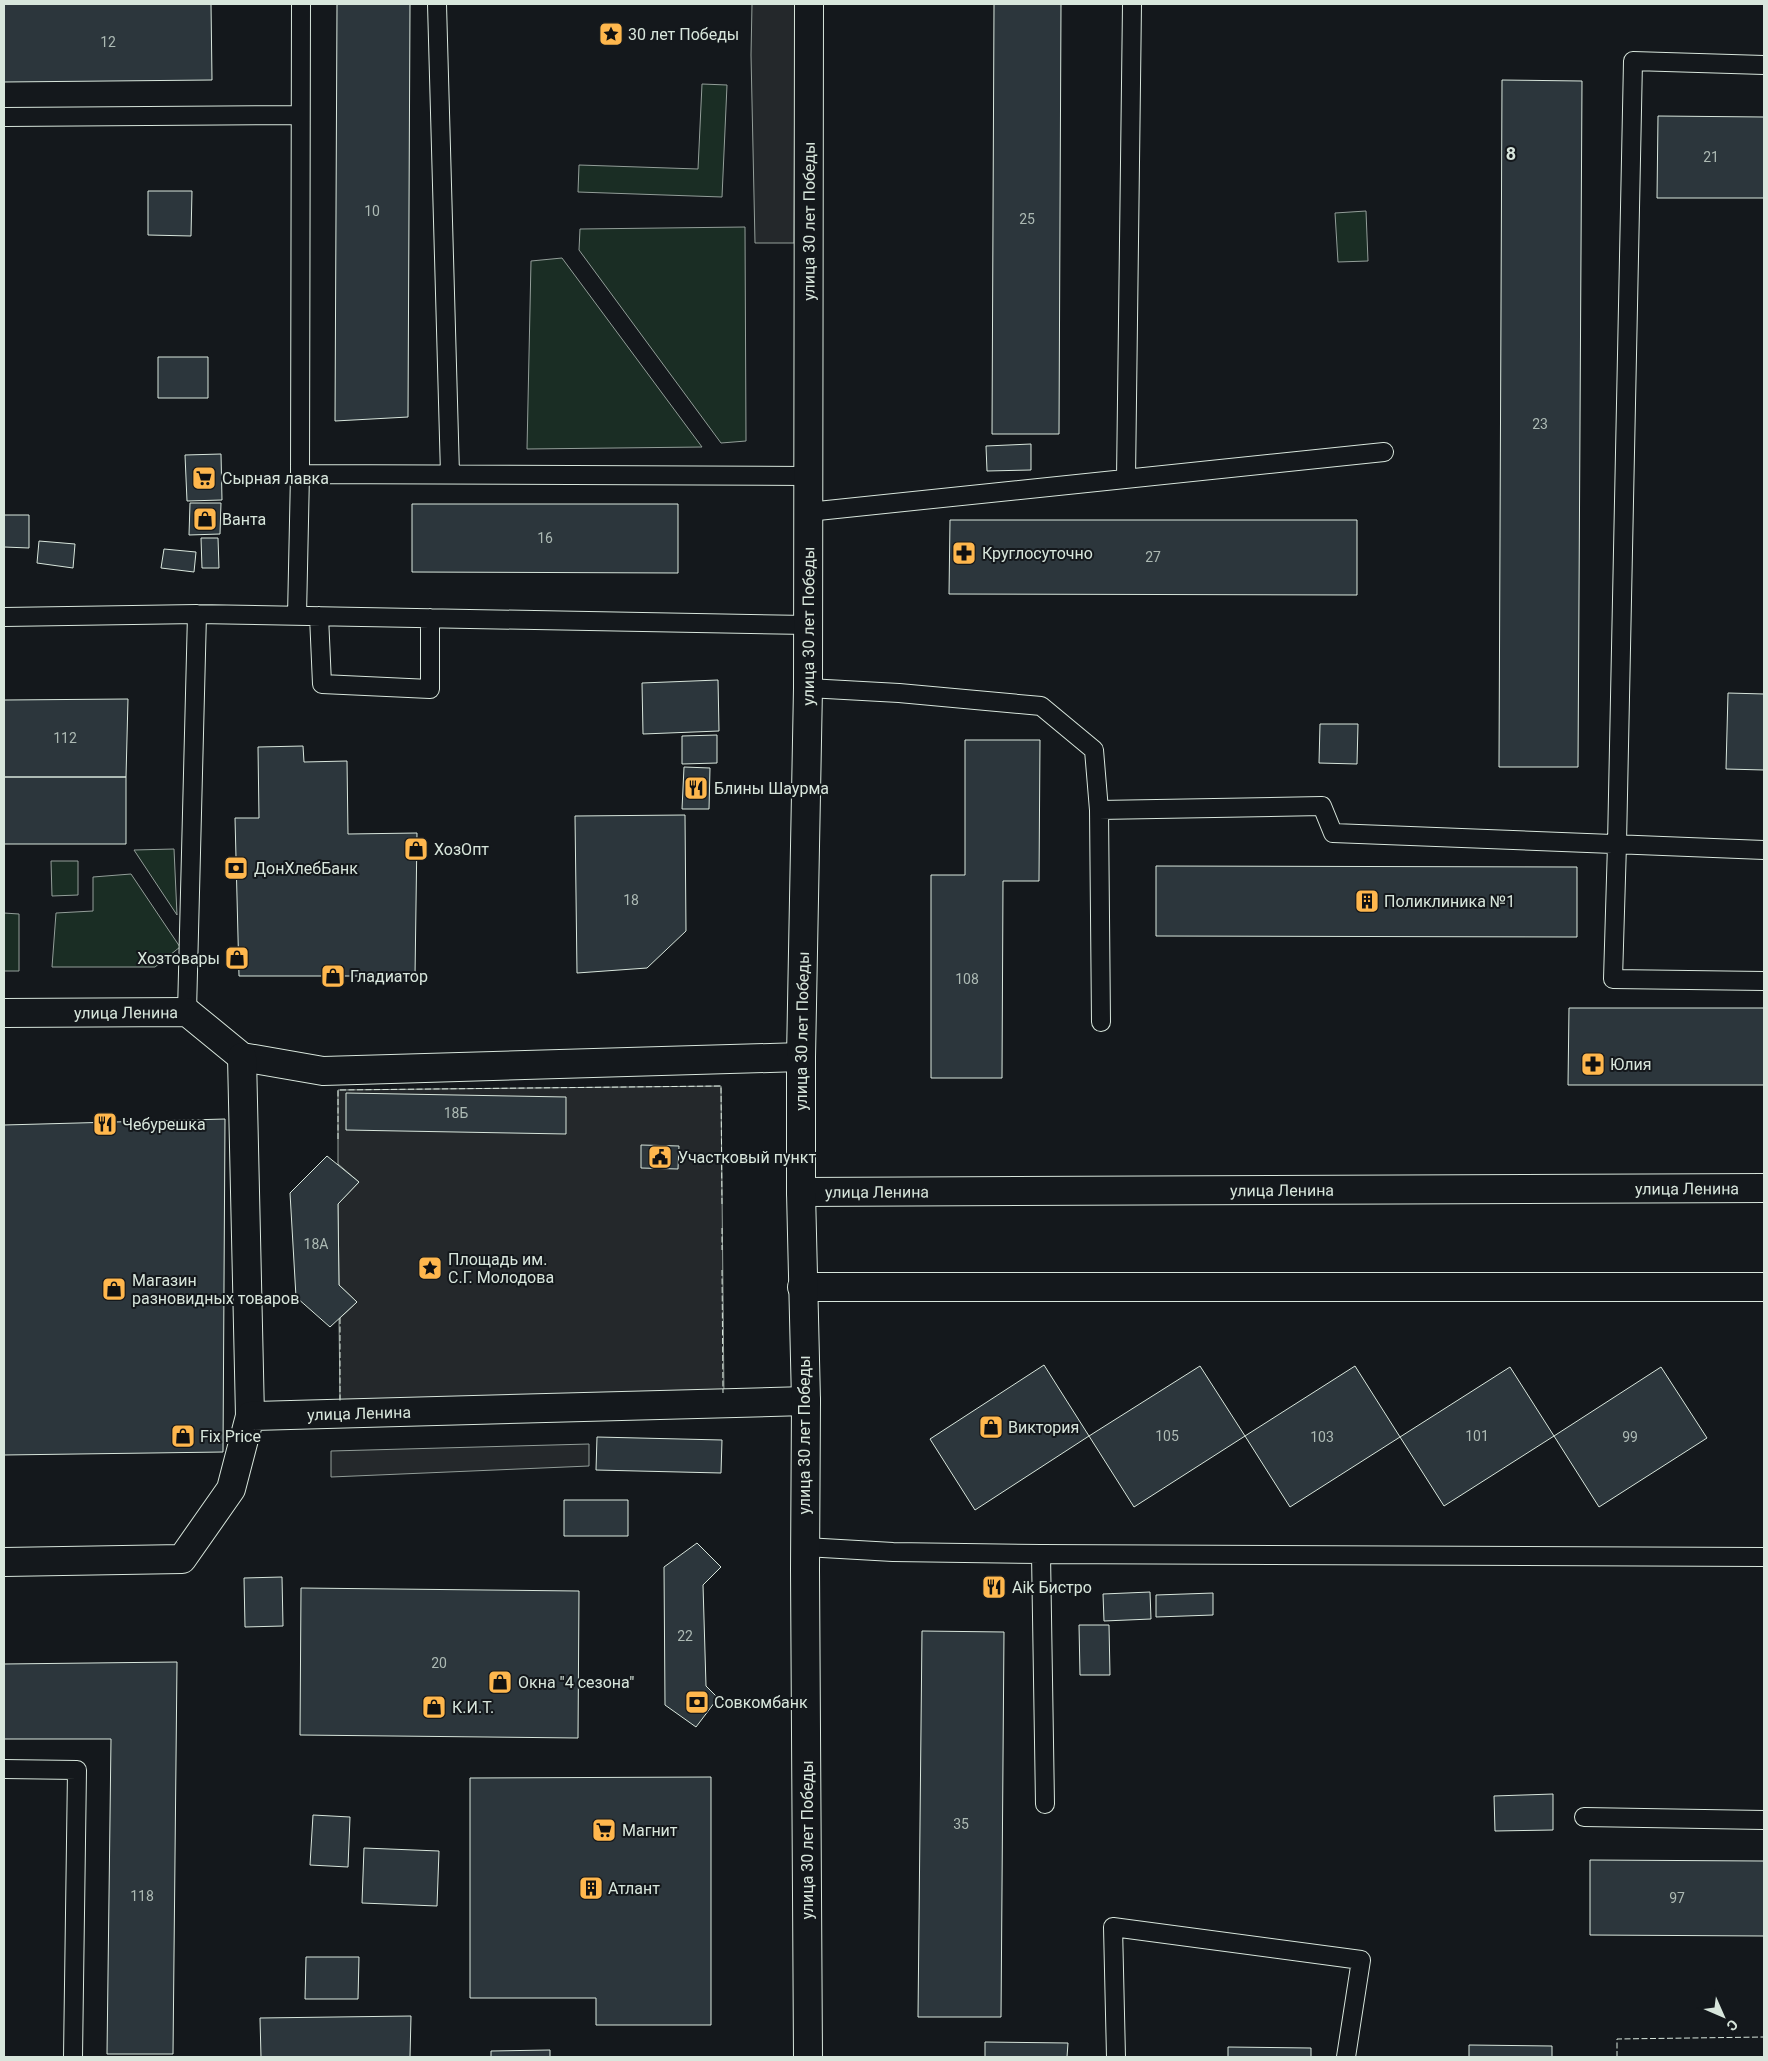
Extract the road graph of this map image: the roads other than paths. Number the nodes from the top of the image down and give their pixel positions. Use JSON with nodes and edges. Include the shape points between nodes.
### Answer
{"nodes":[{"id":1,"x":301,"y":4,"type":"edge"},
{"id":2,"x":437,"y":4,"type":"edge"},
{"id":3,"x":809,"y":4,"type":"edge"},
{"id":4,"x":1132,"y":4,"type":"edge"},
{"id":5,"x":1764,"y":65,"type":"edge"},
{"id":6,"x":300,"y":115,"type":"junction"},
{"id":7,"x":4,"y":117,"type":"edge"},
{"id":8,"x":1384,"y":452,"type":"dead end"},
{"id":9,"x":300,"y":474,"type":"junction"},
{"id":10,"x":450,"y":474,"type":"junction"},
{"id":11,"x":808,"y":476,"type":"junction"},
{"id":12,"x":1126,"y":479,"type":"junction"},
{"id":13,"x":808,"y":512,"type":"junction"},
{"id":14,"x":197,"y":614,"type":"junction"},
{"id":15,"x":297,"y":616,"type":"junction"},
{"id":16,"x":319,"y":616,"type":"junction"},
{"id":17,"x":4,"y":617,"type":"edge"},
{"id":18,"x":430,"y":618,"type":"junction"},
{"id":19,"x":808,"y":625,"type":"junction"},
{"id":20,"x":808,"y":688,"type":"junction"},
{"id":21,"x":1099,"y":810,"type":"junction"},
{"id":22,"x":1618,"y":844,"type":"junction"},
{"id":23,"x":1764,"y":850,"type":"edge"},
{"id":24,"x":1764,"y":981,"type":"edge"},
{"id":25,"x":187,"y":1012,"type":"junction"},
{"id":26,"x":4,"y":1014,"type":"edge"},
{"id":27,"x":1102,"y":1022,"type":"dead end"},
{"id":28,"x":242,"y":1057,"type":"junction"},
{"id":29,"x":801,"y":1057,"type":"junction"},
{"id":30,"x":1764,"y":1188,"type":"edge"},
{"id":31,"x":801,"y":1192,"type":"junction"},
{"id":32,"x":802,"y":1287,"type":"junction"},
{"id":33,"x":1764,"y":1287,"type":"edge"},
{"id":34,"x":806,"y":1401,"type":"junction"},
{"id":35,"x":250,"y":1416,"type":"junction"},
{"id":36,"x":805,"y":1547,"type":"junction"},
{"id":37,"x":1041,"y":1554,"type":"junction"},
{"id":38,"x":1764,"y":1557,"type":"edge"},
{"id":39,"x":4,"y":1562,"type":"edge"},
{"id":40,"x":4,"y":1769,"type":"edge"},
{"id":41,"x":1045,"y":1804,"type":"dead end"},
{"id":42,"x":1584,"y":1817,"type":"dead end"},
{"id":43,"x":1764,"y":1820,"type":"edge"},
{"id":44,"x":73,"y":2057,"type":"edge"},
{"id":45,"x":808,"y":2057,"type":"edge"},
{"id":46,"x":1116,"y":2057,"type":"edge"},
{"id":47,"x":1346,"y":2057,"type":"edge"}],
"edges":[{"from":1,"to":6,"type":"lane"},
{"from":2,"to":10,"type":"lane"},
{"from":3,"to":11,"type":"street","name":"улица 30 лет Победы"},
{"from":4,"to":12,"type":"lane"},
{"from":5,"to":22,"type":"lane","via":[[1633,61]]},
{"from":6,"to":7,"type":"lane"},
{"from":6,"to":9,"type":"lane"},
{"from":8,"to":12,"type":"lane"},
{"from":9,"to":10,"type":"lane"},
{"from":9,"to":15,"type":"lane"},
{"from":10,"to":11,"type":"lane"},
{"from":11,"to":13,"type":"street","name":"улица 30 лет Победы"},
{"from":12,"to":13,"type":"lane"},
{"from":13,"to":19,"type":"street","name":"улица 30 лет Победы"},
{"from":14,"to":15,"type":"lane"},
{"from":14,"to":17,"type":"lane"},
{"from":14,"to":25,"type":"lane"},
{"from":15,"to":16,"type":"lane"},
{"from":16,"to":18,"type":"lane"},
{"from":16,"to":18,"type":"lane","via":[[322,684],[430,689]]},
{"from":18,"to":19,"type":"lane"},
{"from":19,"to":20,"type":"street","name":"улица 30 лет Победы"},
{"from":20,"to":21,"type":"lane","via":[[1040,706],[1094,750]]},
{"from":20,"to":29,"type":"street","name":"улица 30 лет Победы"},
{"from":21,"to":22,"type":"lane","via":[[1322,806],[1333,833]]},
{"from":21,"to":27,"type":"lane"},
{"from":22,"to":23,"type":"lane"},
{"from":22,"to":24,"type":"lane","via":[[1613,979]]},
{"from":25,"to":26,"type":"street","name":"улица Ленина"},
{"from":25,"to":28,"type":"street","name":"улица Ленина"},
{"from":28,"to":29,"type":"street","via":[[323,1070]]},
{"from":28,"to":35,"type":"street"},
{"from":29,"to":31,"type":"street","name":"улица 30 лет Победы"},
{"from":30,"to":31,"type":"street","name":"улица Ленина"},
{"from":31,"to":32,"type":"street","name":"улица 30 лет Победы"},
{"from":32,"to":33,"type":"street"},
{"from":32,"to":34,"type":"street","name":"улица 30 лет Победы"},
{"from":34,"to":35,"type":"street","name":"улица Ленина"},
{"from":34,"to":36,"type":"street","name":"улица 30 лет Победы"},
{"from":35,"to":39,"type":"street","via":[[231,1489],[182,1558]]},
{"from":36,"to":37,"type":"lane"},
{"from":36,"to":45,"type":"street","name":"улица 30 лет Победы"},
{"from":37,"to":38,"type":"lane"},
{"from":37,"to":41,"type":"lane"},
{"from":40,"to":44,"type":"lane","via":[[77,1770]]},
{"from":42,"to":43,"type":"lane"},
{"from":46,"to":47,"type":"lane","via":[[1113,1926],[1361,1960]]}]}
